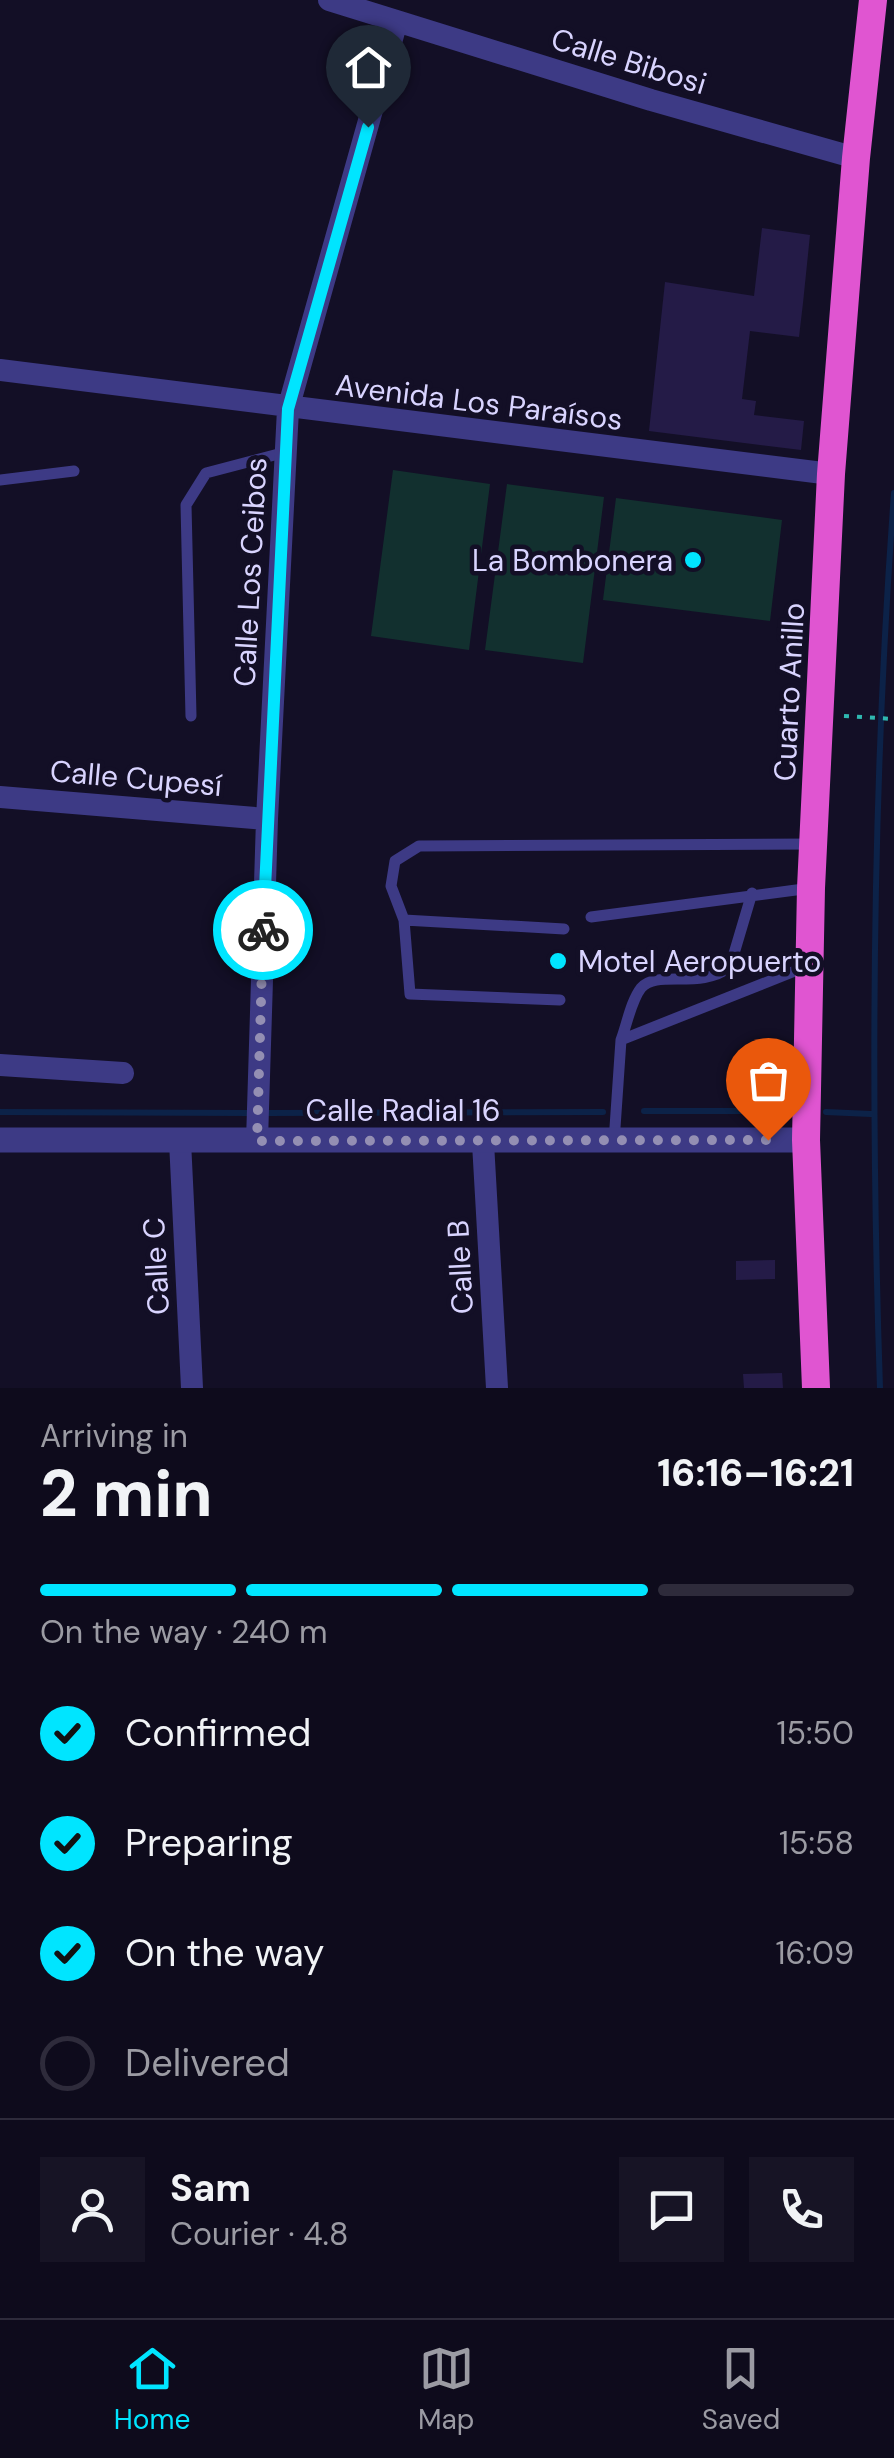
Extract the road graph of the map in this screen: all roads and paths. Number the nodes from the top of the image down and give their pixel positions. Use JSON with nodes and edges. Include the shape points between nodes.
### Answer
{"nodes":[{"id":1,"x":329,"y":0,"type":"edge"},
{"id":2,"x":873,"y":0,"type":"edge"},
{"id":3,"x":397,"y":21,"type":"junction"},
{"id":4,"x":856,"y":158,"type":"junction"},
{"id":5,"x":0,"y":370,"type":"edge"},
{"id":6,"x":288,"y":409,"type":"junction"},
{"id":7,"x":286,"y":452,"type":"junction"},
{"id":8,"x":74,"y":471,"type":"dead end"},
{"id":9,"x":832,"y":474,"type":"junction"},
{"id":10,"x":0,"y":480,"type":"edge"},
{"id":11,"x":191,"y":716,"type":"dead end"},
{"id":12,"x":866,"y":716,"type":"dead end"},
{"id":13,"x":894,"y":719,"type":"edge"},
{"id":14,"x":0,"y":796,"type":"edge"},
{"id":15,"x":267,"y":819,"type":"junction"},
{"id":16,"x":814,"y":844,"type":"junction"},
{"id":17,"x":811,"y":888,"type":"junction"},
{"id":18,"x":752,"y":893,"type":"junction"},
{"id":19,"x":591,"y":917,"type":"dead end"},
{"id":20,"x":404,"y":920,"type":"junction"},
{"id":21,"x":564,"y":929,"type":"dead end"},
{"id":22,"x":810,"y":965,"type":"junction"},
{"id":23,"x":560,"y":1000,"type":"dead end"},
{"id":24,"x":621,"y":1040,"type":"junction"},
{"id":25,"x":0,"y":1065,"type":"edge"},
{"id":26,"x":123,"y":1073,"type":"dead end"},
{"id":27,"x":0,"y":1140,"type":"edge"},
{"id":28,"x":806,"y":1140,"type":"junction"},
{"id":29,"x":257,"y":1141,"type":"junction"},
{"id":30,"x":180,"y":1142,"type":"junction"},
{"id":31,"x":614,"y":1142,"type":"junction"},
{"id":32,"x":482,"y":1143,"type":"junction"},
{"id":33,"x":192,"y":1388,"type":"edge"},
{"id":34,"x":497,"y":1388,"type":"edge"},
{"id":35,"x":816,"y":1388,"type":"edge"}],
"edges":[{"from":1,"to":3,"type":"street","name":"Calle Bibosi"},
{"from":2,"to":4,"type":"highway","name":"Cuarto Anillo"},
{"from":3,"to":4,"type":"street","name":"Calle Bibosi"},
{"from":3,"to":6,"type":"street","name":"Calle Los Ceibos"},
{"from":4,"to":9,"type":"highway","name":"Cuarto Anillo"},
{"from":5,"to":6,"type":"street","name":"Avenida Los Paraísos"},
{"from":6,"to":7,"type":"street","name":"Calle Los Ceibos"},
{"from":6,"to":9,"type":"street","name":"Avenida Los Paraísos"},
{"from":7,"to":11,"type":"lane","via":[[206,472],[186,504]]},
{"from":7,"to":15,"type":"street","name":"Calle Los Ceibos"},
{"from":8,"to":10,"type":"lane"},
{"from":9,"to":16,"type":"highway","name":"Cuarto Anillo"},
{"from":12,"to":13,"type":"path"},
{"from":14,"to":15,"type":"street","name":"Calle Cupesí"},
{"from":15,"to":29,"type":"street","name":"Calle Los Ceibos"},
{"from":16,"to":17,"type":"highway","name":"Cuarto Anillo"},
{"from":16,"to":20,"type":"lane","via":[[418,846],[395,861],[391,886]]},
{"from":17,"to":18,"type":"lane"},
{"from":17,"to":22,"type":"highway","name":"Cuarto Anillo"},
{"from":18,"to":19,"type":"lane"},
{"from":18,"to":24,"type":"lane","via":[[730,967],[707,981],[647,983]]},
{"from":20,"to":21,"type":"lane"},
{"from":20,"to":23,"type":"lane","via":[[410,994]]},
{"from":22,"to":24,"type":"lane"},
{"from":22,"to":28,"type":"highway","name":"Cuarto Anillo"},
{"from":24,"to":31,"type":"lane"},
{"from":25,"to":26,"type":"street"},
{"from":27,"to":30,"type":"street","name":"Calle Radial 16"},
{"from":28,"to":31,"type":"street","name":"Calle Radial 16"},
{"from":28,"to":35,"type":"highway","name":"Cuarto Anillo"},
{"from":29,"to":30,"type":"street","name":"Calle Radial 16"},
{"from":29,"to":32,"type":"street","name":"Calle Radial 16"},
{"from":30,"to":33,"type":"street","name":"Calle C"},
{"from":31,"to":32,"type":"street","name":"Calle Radial 16"},
{"from":32,"to":34,"type":"street","name":"Calle B"}]}
